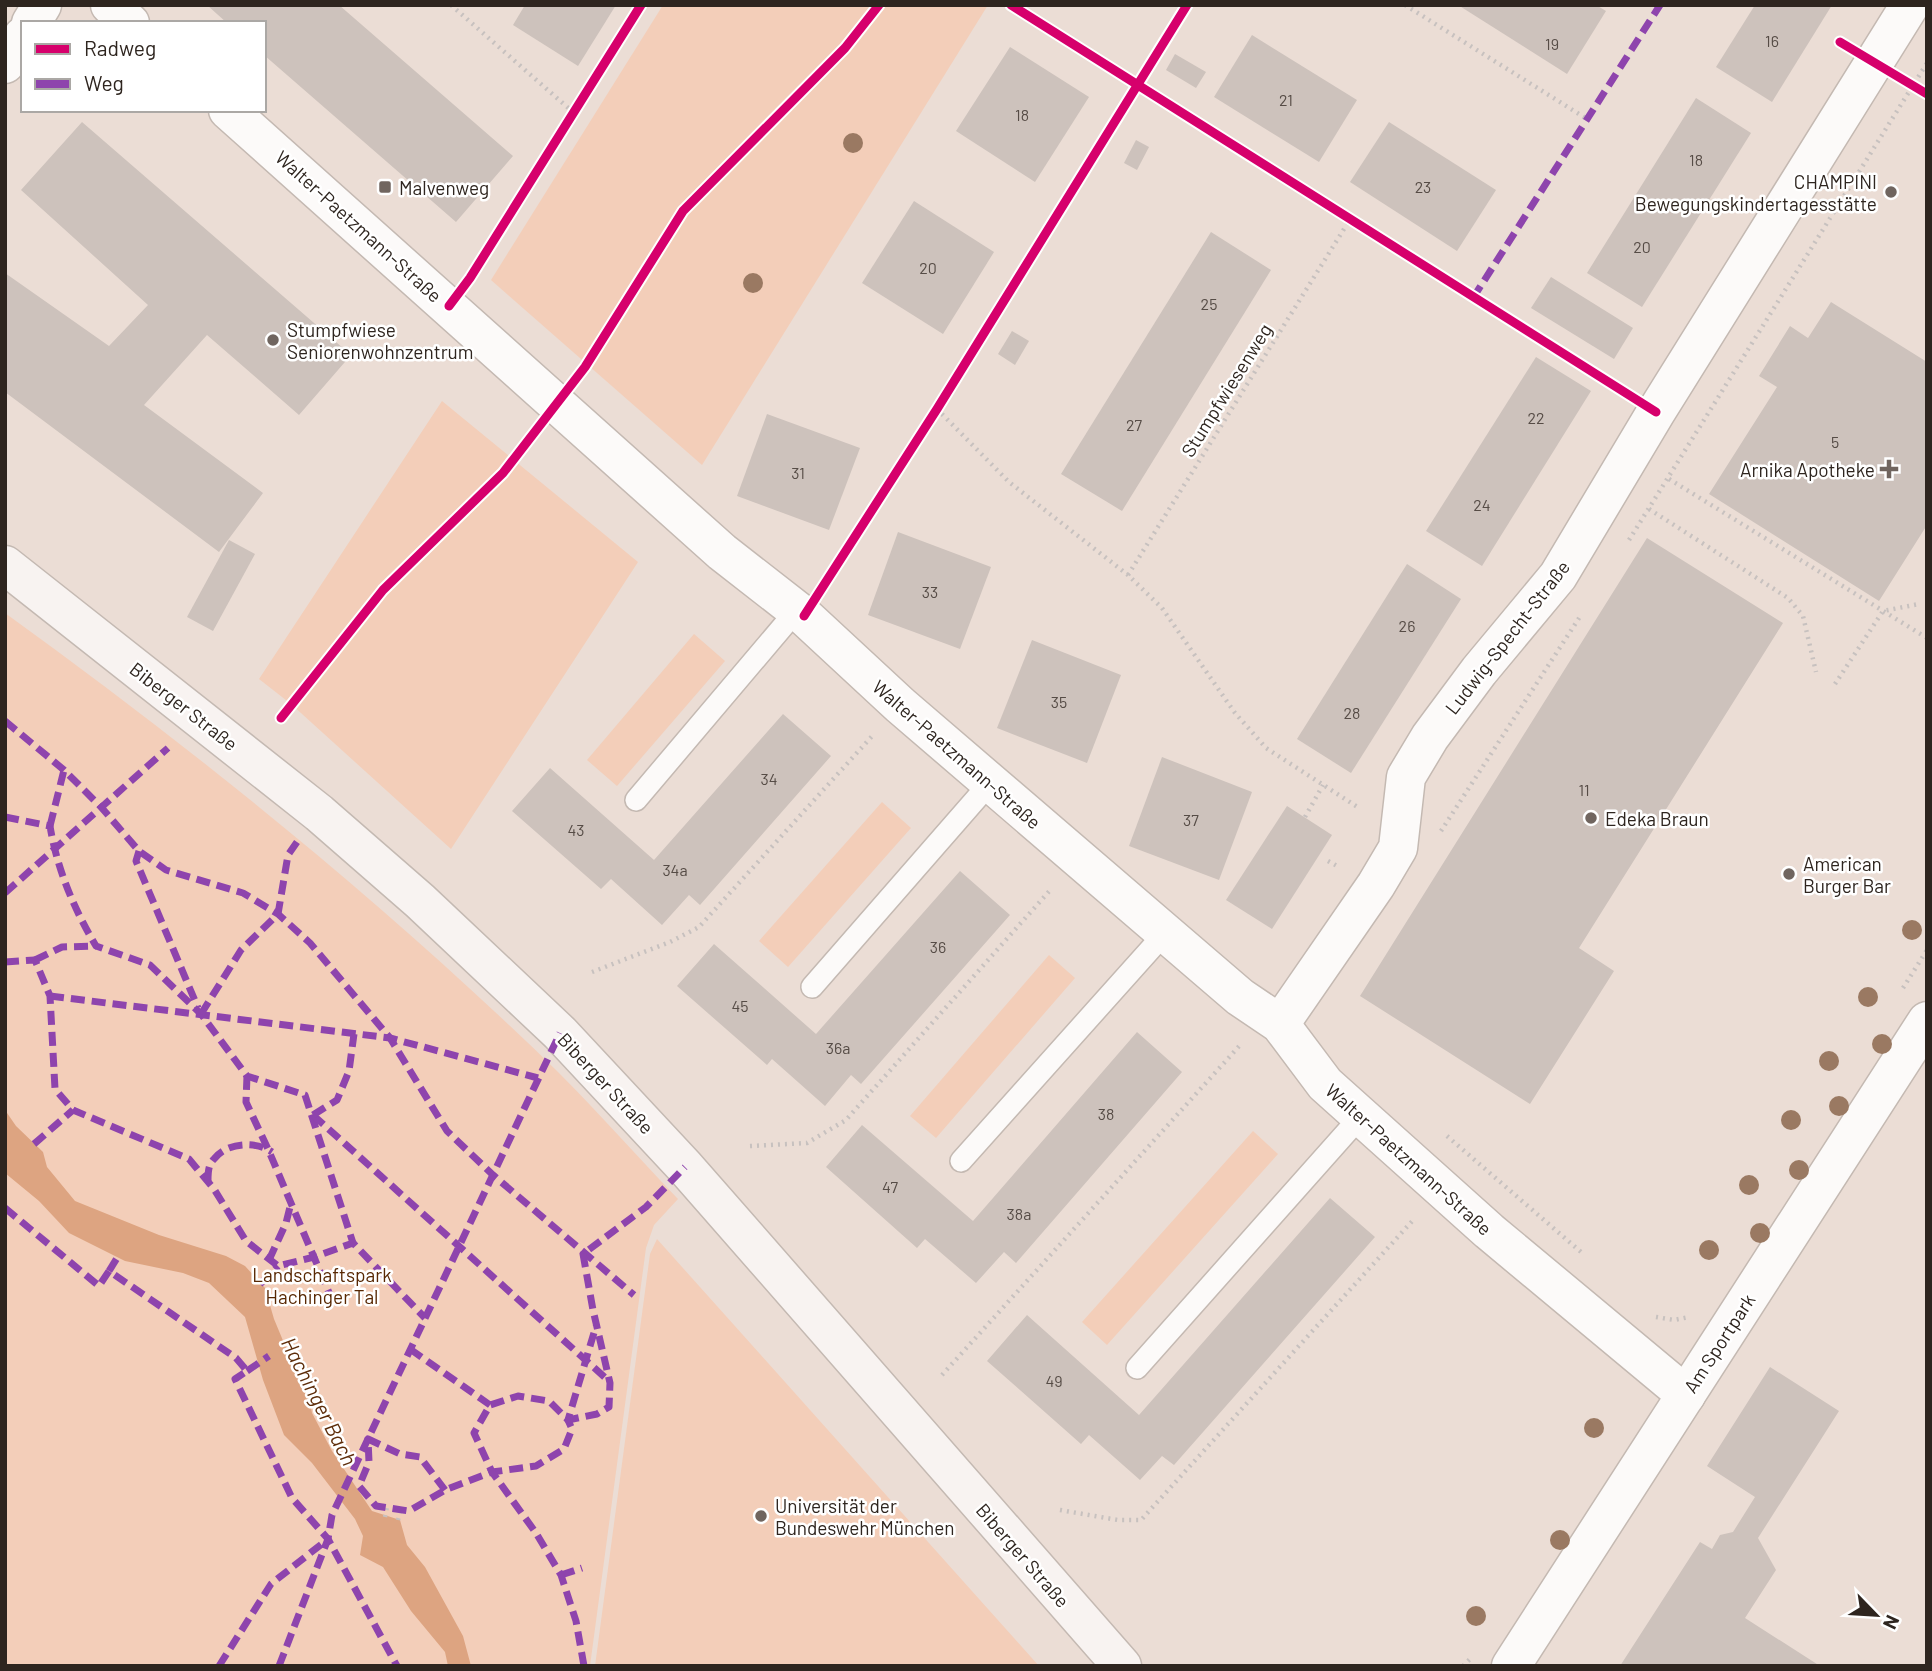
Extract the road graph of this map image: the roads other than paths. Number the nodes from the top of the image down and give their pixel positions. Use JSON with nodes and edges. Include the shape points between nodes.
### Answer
{"nodes":[{"id":1,"x":42,"y":5,"type":"edge"},
{"id":2,"x":110,"y":5,"type":"edge"},
{"id":3,"x":1910,"y":5,"type":"edge"},
{"id":4,"x":32,"y":21,"type":"edge"},
{"id":5,"x":128,"y":21,"type":"edge"},
{"id":6,"x":21,"y":39,"type":"edge"},
{"id":7,"x":5,"y":64,"type":"edge"},
{"id":8,"x":230,"y":112,"type":"edge"},
{"id":9,"x":9,"y":571,"type":"edge"},
{"id":10,"x":796,"y":611,"type":"junction"},
{"id":11,"x":990,"y":783,"type":"junction"},
{"id":12,"x":636,"y":800,"type":"dead end"},
{"id":13,"x":1165,"y":933,"type":"junction"},
{"id":14,"x":812,"y":987,"type":"dead end"},
{"id":15,"x":1273,"y":1020,"type":"junction"},
{"id":16,"x":1927,"y":1021,"type":"edge"},
{"id":17,"x":1361,"y":1116,"type":"junction"},
{"id":18,"x":961,"y":1161,"type":"dead end"},
{"id":19,"x":1137,"y":1368,"type":"dead end"},
{"id":20,"x":1686,"y":1395,"type":"junction"},
{"id":21,"x":1122,"y":1666,"type":"edge"},
{"id":22,"x":1511,"y":1666,"type":"edge"}],
"edges":[{"from":1,"to":4,"type":"street"},
{"from":2,"to":5,"type":"street"},
{"from":3,"to":15,"type":"street","name":"Ludwig-Specht-Straße","via":[[1558,576],[1430,737],[1406,777],[1398,848],[1376,885]]},
{"from":6,"to":7,"type":"street"},
{"from":8,"to":10,"type":"street","name":"Walter-Paetzmann-Straße","via":[[722,552]]},
{"from":9,"to":21,"type":"main road","name":"Biberger Straße","via":[[319,813],[560,1033],[685,1167]]},
{"from":10,"to":11,"type":"street","name":"Walter-Paetzmann-Straße"},
{"from":10,"to":12,"type":"lane"},
{"from":11,"to":13,"type":"street","name":"Walter-Paetzmann-Straße"},
{"from":11,"to":14,"type":"lane"},
{"from":13,"to":15,"type":"street","name":"Walter-Paetzmann-Straße","via":[[1240,998]]},
{"from":13,"to":18,"type":"lane"},
{"from":15,"to":17,"type":"street","name":"Walter-Paetzmann-Straße","via":[[1325,1084]]},
{"from":16,"to":20,"type":"street","name":"Am Sportpark"},
{"from":17,"to":19,"type":"lane"},
{"from":17,"to":20,"type":"street","name":"Walter-Paetzmann-Straße","via":[[1489,1231]]},
{"from":20,"to":22,"type":"street","name":"Am Sportpark"}]}
